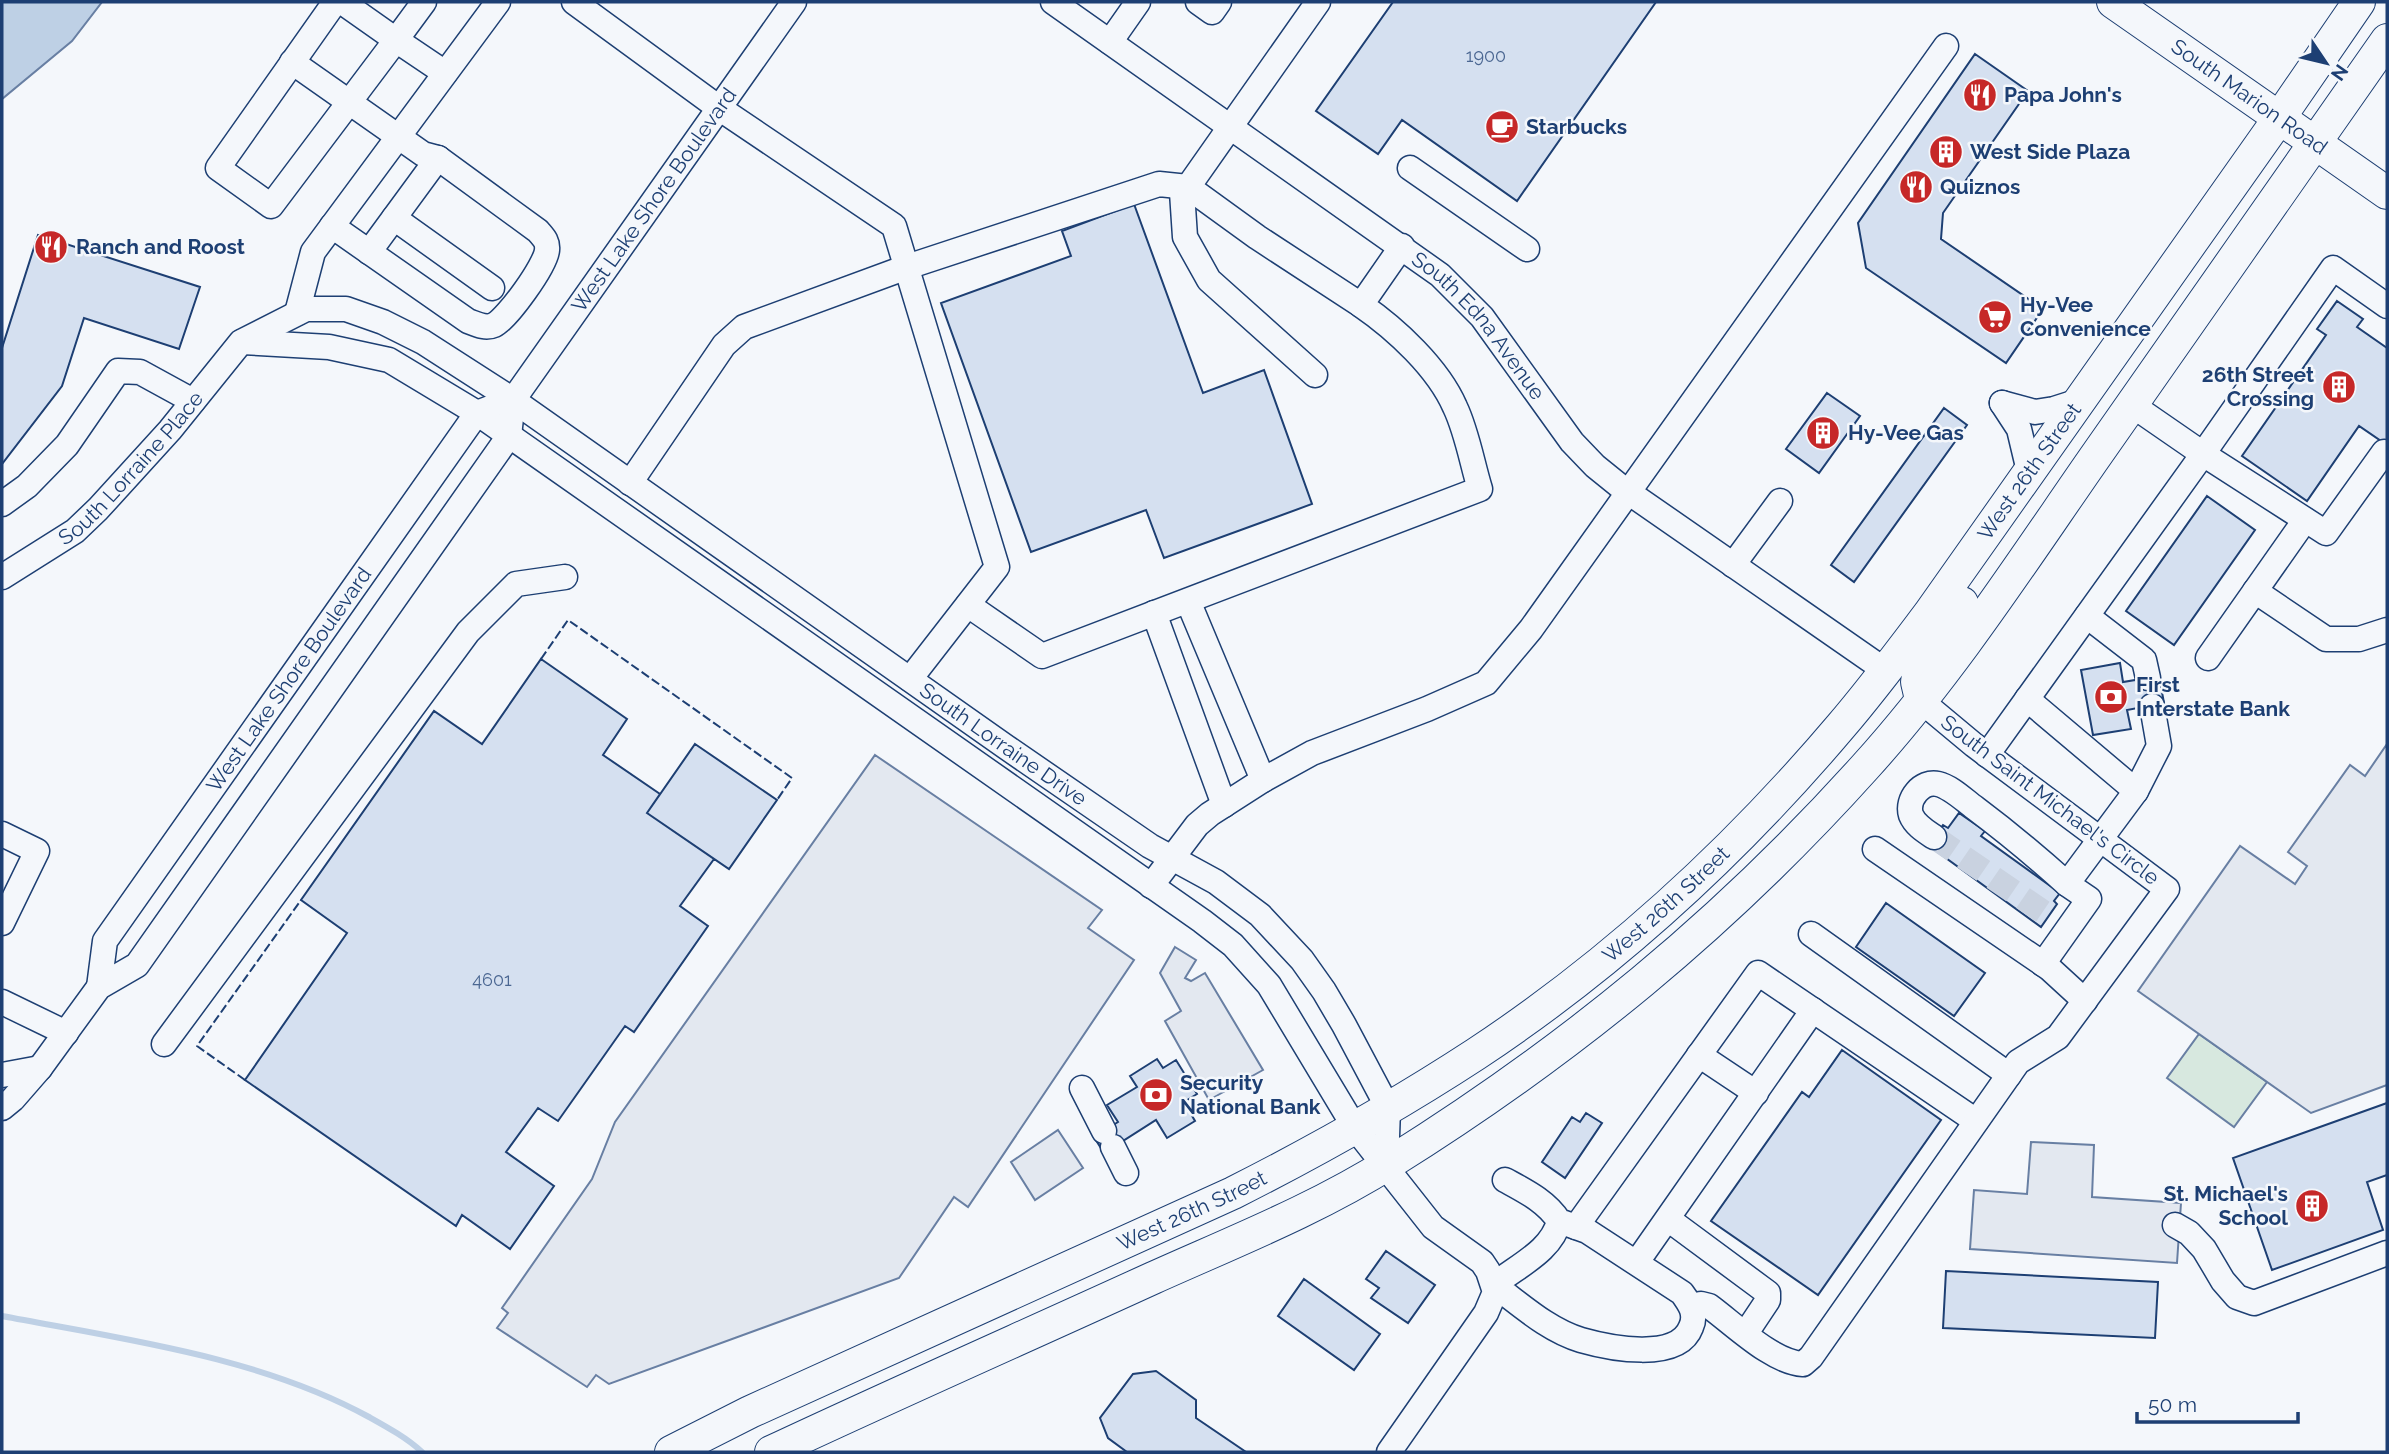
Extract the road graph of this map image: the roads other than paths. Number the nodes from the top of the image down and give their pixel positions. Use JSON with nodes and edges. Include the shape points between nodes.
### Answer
{"nodes":[{"id":1,"x":335,"y":2,"type":"edge"},
{"id":2,"x":342,"y":2,"type":"edge"},
{"id":3,"x":424,"y":2,"type":"edge"},
{"id":4,"x":498,"y":2,"type":"edge"},
{"id":5,"x":574,"y":2,"type":"edge"},
{"id":6,"x":794,"y":2,"type":"edge"},
{"id":7,"x":1053,"y":2,"type":"edge"},
{"id":8,"x":1138,"y":2,"type":"edge"},
{"id":9,"x":1198,"y":2,"type":"edge"},
{"id":10,"x":1219,"y":2,"type":"edge"},
{"id":11,"x":1318,"y":2,"type":"edge"},
{"id":12,"x":2359,"y":2,"type":"edge"},
{"id":13,"x":2123,"y":4,"type":"edge"},
{"id":14,"x":396,"y":40,"type":"junction"},
{"id":15,"x":2387,"y":40,"type":"edge"},
{"id":16,"x":1110,"y":42,"type":"junction"},
{"id":17,"x":1947,"y":46,"type":"dead end"},
{"id":18,"x":292,"y":62,"type":"junction"},
{"id":19,"x":445,"y":73,"type":"junction"},
{"id":20,"x":349,"y":102,"type":"junction"},
{"id":21,"x":719,"y":108,"type":"junction"},
{"id":22,"x":2280,"y":117,"type":"junction"},
{"id":23,"x":1231,"y":127,"type":"junction"},
{"id":24,"x":398,"y":136,"type":"junction"},
{"id":25,"x":2315,"y":143,"type":"junction"},
{"id":26,"x":438,"y":158,"type":"junction"},
{"id":27,"x":1410,"y":168,"type":"dead end"},
{"id":28,"x":1188,"y":187,"type":"junction"},
{"id":29,"x":2387,"y":192,"type":"edge"},
{"id":30,"x":394,"y":218,"type":"junction"},
{"id":31,"x":332,"y":226,"type":"junction"},
{"id":32,"x":1402,"y":246,"type":"junction"},
{"id":33,"x":1527,"y":249,"type":"dead end"},
{"id":34,"x":369,"y":252,"type":"junction"},
{"id":35,"x":906,"y":267,"type":"junction"},
{"id":36,"x":492,"y":288,"type":"dead end"},
{"id":37,"x":1361,"y":305,"type":"junction"},
{"id":38,"x":2387,"y":306,"type":"edge"},
{"id":39,"x":297,"y":313,"type":"junction"},
{"id":40,"x":241,"y":342,"type":"junction"},
{"id":41,"x":1315,"y":375,"type":"dead end"},
{"id":42,"x":2085,"y":392,"type":"junction"},
{"id":43,"x":513,"y":400,"type":"junction"},
{"id":44,"x":193,"y":401,"type":"junction"},
{"id":45,"x":2132,"y":405,"type":"junction"},
{"id":46,"x":477,"y":413,"type":"junction"},
{"id":47,"x":509,"y":436,"type":"junction"},
{"id":48,"x":2384,"y":452,"type":"dead end"},
{"id":49,"x":2203,"y":454,"type":"junction"},
{"id":50,"x":2029,"y":471,"type":"junction"},
{"id":51,"x":629,"y":483,"type":"junction"},
{"id":52,"x":1628,"y":492,"type":"junction"},
{"id":53,"x":1780,"y":501,"type":"dead end"},
{"id":54,"x":2,"y":504,"type":"edge"},
{"id":55,"x":2305,"y":520,"type":"junction"},
{"id":56,"x":1733,"y":565,"type":"junction"},
{"id":57,"x":2,"y":577,"type":"edge"},
{"id":58,"x":565,"y":577,"type":"dead end"},
{"id":59,"x":2255,"y":591,"type":"junction"},
{"id":60,"x":1188,"y":601,"type":"junction"},
{"id":61,"x":968,"y":605,"type":"junction"},
{"id":62,"x":1154,"y":613,"type":"junction"},
{"id":63,"x":2087,"y":616,"type":"junction"},
{"id":64,"x":2387,"y":630,"type":"edge"},
{"id":65,"x":2208,"y":658,"type":"dead end"},
{"id":66,"x":1885,"y":671,"type":"junction"},
{"id":67,"x":2148,"y":678,"type":"dead end"},
{"id":68,"x":910,"y":679,"type":"junction"},
{"id":69,"x":2027,"y":699,"type":"junction"},
{"id":70,"x":1920,"y":700,"type":"junction"},
{"id":71,"x":2152,"y":706,"type":"dead end"},
{"id":72,"x":1987,"y":755,"type":"junction"},
{"id":73,"x":1263,"y":780,"type":"junction"},
{"id":74,"x":2136,"y":791,"type":"junction"},
{"id":75,"x":1224,"y":804,"type":"junction"},
{"id":76,"x":2,"y":834,"type":"edge"},
{"id":77,"x":1934,"y":837,"type":"tunnel mouth"},
{"id":78,"x":2099,"y":839,"type":"junction"},
{"id":79,"x":1875,"y":849,"type":"dead end"},
{"id":80,"x":1171,"y":857,"type":"junction"},
{"id":81,"x":2067,"y":884,"type":"junction"},
{"id":82,"x":1151,"y":886,"type":"junction"},
{"id":83,"x":2,"y":923,"type":"edge"},
{"id":84,"x":1811,"y":934,"type":"dead end"},
{"id":85,"x":1679,"y":951,"type":"junction"},
{"id":86,"x":2043,"y":964,"type":"junction"},
{"id":87,"x":99,"y":987,"type":"junction"},
{"id":88,"x":2085,"y":1000,"type":"junction"},
{"id":89,"x":2,"y":1002,"type":"edge"},
{"id":90,"x":1813,"y":1010,"type":"junction"},
{"id":91,"x":66,"y":1033,"type":"junction"},
{"id":92,"x":164,"y":1044,"type":"dead end"},
{"id":93,"x":1699,"y":1055,"type":"junction"},
{"id":94,"x":40,"y":1068,"type":"junction"},
{"id":95,"x":2,"y":1075,"type":"edge"},
{"id":96,"x":2009,"y":1075,"type":"junction"},
{"id":97,"x":1082,"y":1088,"type":"dead end"},
{"id":98,"x":1756,"y":1093,"type":"junction"},
{"id":99,"x":2,"y":1108,"type":"edge"},
{"id":100,"x":1388,"y":1108,"type":"junction"},
{"id":101,"x":1976,"y":1121,"type":"junction"},
{"id":102,"x":1356,"y":1128,"type":"junction"},
{"id":103,"x":1386,"y":1166,"type":"junction"},
{"id":104,"x":1126,"y":1172,"type":"dead end"},
{"id":105,"x":1505,"y":1180,"type":"dead end"},
{"id":106,"x":1668,"y":1219,"type":"junction"},
{"id":107,"x":1567,"y":1224,"type":"junction"},
{"id":108,"x":2175,"y":1225,"type":"dead end"},
{"id":109,"x":2387,"y":1253,"type":"edge"},
{"id":110,"x":1637,"y":1262,"type":"junction"},
{"id":111,"x":1494,"y":1285,"type":"junction"},
{"id":112,"x":1692,"y":1306,"type":"junction"},
{"id":113,"x":1746,"y":1333,"type":"junction"},
{"id":114,"x":671,"y":1452,"type":"edge"},
{"id":115,"x":771,"y":1452,"type":"edge"},
{"id":116,"x":1388,"y":1452,"type":"edge"}],
"edges":[{"from":1,"to":18,"type":"street"},
{"from":2,"to":14,"type":"street"},
{"from":3,"to":14,"type":"street"},
{"from":4,"to":19,"type":"street"},
{"from":5,"to":21,"type":"street"},
{"from":6,"to":21,"type":"street","name":"West Lake Shore Boulevard"},
{"from":7,"to":16,"type":"street","name":"South Edna Avenue"},
{"from":8,"to":16,"type":"street"},
{"from":9,"to":10,"type":"street","via":[[1212,12]]},
{"from":11,"to":23,"type":"street"},
{"from":12,"to":22,"type":"main road","name":"West 26th Street"},
{"from":13,"to":22,"type":"main road","name":"South Marion Road"},
{"from":14,"to":19,"type":"street"},
{"from":14,"to":20,"type":"street"},
{"from":15,"to":25,"type":"main road","name":"West 26th Street"},
{"from":16,"to":23,"type":"street","name":"South Edna Avenue"},
{"from":17,"to":52,"type":"street"},
{"from":18,"to":20,"type":"street"},
{"from":18,"to":20,"type":"street","via":[[218,168],[271,206]]},
{"from":19,"to":24,"type":"street"},
{"from":20,"to":24,"type":"street"},
{"from":21,"to":35,"type":"street","via":[[894,226]]},
{"from":21,"to":43,"type":"street","name":"West Lake Shore Boulevard"},
{"from":22,"to":25,"type":"main road","name":"South Marion Road"},
{"from":22,"to":42,"type":"main road","name":"West 26th Street"},
{"from":23,"to":28,"type":"street"},
{"from":23,"to":32,"type":"street","name":"South Edna Avenue"},
{"from":24,"to":26,"type":"street","via":[[423,154]]},
{"from":24,"to":31,"type":"street"},
{"from":25,"to":29,"type":"main road","name":"South Marion Road"},
{"from":25,"to":45,"type":"main road","name":"West 26th Street"},
{"from":26,"to":30,"type":"street"},
{"from":26,"to":34,"type":"street","via":[[546,239],[544,262],[505,317],[485,327],[468,321]]},
{"from":27,"to":33,"type":"street"},
{"from":28,"to":35,"type":"street","via":[[1159,184]]},
{"from":28,"to":37,"type":"street"},
{"from":28,"to":41,"type":"street","via":[[1182,192],[1185,237],[1209,280]]},
{"from":30,"to":34,"type":"street"},
{"from":30,"to":36,"type":"street"},
{"from":31,"to":34,"type":"street"},
{"from":31,"to":39,"type":"street","via":[[313,251]]},
{"from":32,"to":37,"type":"street"},
{"from":32,"to":52,"type":"street","name":"South Edna Avenue","via":[[1462,296],[1492,330],[1572,442]]},
{"from":35,"to":51,"type":"street","via":[[744,327],[724,345]]},
{"from":35,"to":61,"type":"street","via":[[997,567]]},
{"from":37,"to":60,"type":"street","via":[[1388,324],[1437,376],[1455,407],[1480,489]]},
{"from":38,"to":49,"type":"street","via":[[2333,268]]},
{"from":39,"to":40,"type":"street","name":"South Lorraine Place"},
{"from":39,"to":43,"type":"street","name":"South Lorraine Place","via":[[346,309],[383,323],[424,342]]},
{"from":40,"to":44,"type":"street","name":"South Lorraine Place"},
{"from":40,"to":46,"type":"street","via":[[330,347],[389,360]]},
{"from":42,"to":50,"type":"main road","name":"West 26th Street"},
{"from":42,"to":50,"type":"street","via":[[2054,409],[2035,412],[2002,403],[2019,429]]},
{"from":42,"to":70,"type":"main road","via":[[2038,493],[1920,666]]},
{"from":43,"to":46,"type":"street"},
{"from":43,"to":47,"type":"street","name":"West Lake Shore Boulevard"},
{"from":43,"to":51,"type":"street","name":"South Lorraine Drive"},
{"from":44,"to":54,"type":"street","via":[[140,372],[118,371],[67,445]]},
{"from":44,"to":57,"type":"street","name":"South Lorraine Place","via":[[75,531]]},
{"from":45,"to":49,"type":"street"},
{"from":45,"to":70,"type":"main road","name":"West 26th Street"},
{"from":46,"to":47,"type":"street","name":"South Lorraine Drive"},
{"from":46,"to":87,"type":"street","name":"West Lake Shore Boulevard","via":[[105,941]]},
{"from":47,"to":82,"type":"street","name":"South Lorraine Drive"},
{"from":47,"to":87,"type":"street","name":"West Lake Shore Boulevard","via":[[137,965]]},
{"from":48,"to":55,"type":"street","via":[[2326,533]]},
{"from":49,"to":55,"type":"street"},
{"from":49,"to":63,"type":"street"},
{"from":50,"to":66,"type":"main road","name":"West 26th Street"},
{"from":51,"to":68,"type":"street","name":"South Lorraine Drive"},
{"from":52,"to":56,"type":"street","name":"South Edna Avenue"},
{"from":52,"to":73,"type":"street","via":[[1531,629],[1486,683],[1312,753]]},
{"from":53,"to":56,"type":"street"},
{"from":55,"to":59,"type":"street"},
{"from":56,"to":66,"type":"street","name":"South Edna Avenue"},
{"from":58,"to":92,"type":"street","via":[[516,584],[468,632]]},
{"from":59,"to":64,"type":"street","via":[[2326,639],[2359,639]]},
{"from":59,"to":65,"type":"street"},
{"from":60,"to":62,"type":"street"},
{"from":60,"to":73,"type":"street"},
{"from":61,"to":62,"type":"street","via":[[1042,656]]},
{"from":61,"to":68,"type":"street"},
{"from":62,"to":75,"type":"street"},
{"from":63,"to":67,"type":"street","via":[[2144,660]]},
{"from":63,"to":69,"type":"street"},
{"from":66,"to":85,"type":"main road","via":[[1891,690],[1872,730]]},
{"from":66,"to":100,"type":"main road","name":"West 26th Street","via":[[1800,773],[1634,934],[1504,1034]]},
{"from":68,"to":80,"type":"street","name":"South Lorraine Drive"},
{"from":69,"to":72,"type":"street"},
{"from":69,"to":74,"type":"street"},
{"from":70,"to":72,"type":"street","name":"South Saint Michael's Circle"},
{"from":70,"to":85,"type":"main road","name":"West 26th Street","via":[[1821,816]]},
{"from":71,"to":74,"type":"street","via":[[2159,746]]},
{"from":72,"to":78,"type":"street","name":"South Saint Michael's Circle"},
{"from":73,"to":75,"type":"street"},
{"from":74,"to":78,"type":"street"},
{"from":75,"to":80,"type":"street","via":[[1197,825]]},
{"from":76,"to":83,"type":"street","via":[[37,851]]},
{"from":77,"to":81,"type":"street","via":[[1911,814],[1910,802],[1927,783],[1939,784],[1959,796]]},
{"from":78,"to":81,"type":"street"},
{"from":78,"to":88,"type":"street","name":"South Saint Michael's Circle","via":[[2167,889]]},
{"from":79,"to":86,"type":"street"},
{"from":80,"to":82,"type":"street"},
{"from":80,"to":100,"type":"street","name":"South Lorraine Drive","via":[[1239,898],[1283,937],[1338,1014]]},
{"from":81,"to":86,"type":"street","via":[[2089,899],[2057,925]]},
{"from":82,"to":102,"type":"street","name":"South Lorraine Drive","via":[[1202,921],[1253,966],[1284,1007]]},
{"from":84,"to":96,"type":"street"},
{"from":85,"to":103,"type":"main road","name":"West 26th Street","via":[[1525,1074]]},
{"from":86,"to":88,"type":"street"},
{"from":87,"to":91,"type":"street","name":"West Lake Shore Boulevard"},
{"from":88,"to":96,"type":"street","name":"South Saint Michael's Circle","via":[[2058,1037],[2018,1062]]},
{"from":89,"to":91,"type":"street"},
{"from":90,"to":93,"type":"street","via":[[1758,973]]},
{"from":90,"to":98,"type":"street"},
{"from":90,"to":101,"type":"street"},
{"from":91,"to":94,"type":"street","name":"West Lake Shore Boulevard"},
{"from":93,"to":98,"type":"street"},
{"from":93,"to":107,"type":"street"},
{"from":94,"to":95,"type":"street"},
{"from":94,"to":99,"type":"street","name":"West Lake Shore Boulevard"},
{"from":96,"to":101,"type":"street"},
{"from":97,"to":104,"type":"street"},
{"from":98,"to":106,"type":"street"},
{"from":100,"to":102,"type":"main road","name":"West 26th Street"},
{"from":100,"to":103,"type":"street","name":"South Lorraine Drive"},
{"from":101,"to":113,"type":"street","via":[[1811,1357],[1803,1364],[1792,1363]]},
{"from":102,"to":103,"type":"street","name":"South Lorraine Drive"},
{"from":102,"to":114,"type":"main road","name":"West 26th Street","via":[[1233,1193]]},
{"from":103,"to":111,"type":"street","name":"South Lorraine Drive","via":[[1433,1227],[1482,1262]]},
{"from":103,"to":115,"type":"main road","name":"West 26th Street","via":[[1227,1245]]},
{"from":105,"to":107,"type":"street","via":[[1534,1196]]},
{"from":106,"to":110,"type":"street"},
{"from":106,"to":113,"type":"street","via":[[1768,1293]]},
{"from":107,"to":110,"type":"street"},
{"from":107,"to":111,"type":"street"},
{"from":108,"to":109,"type":"street","via":[[2204,1250],[2237,1297],[2254,1303]]},
{"from":110,"to":112,"type":"street","via":[[1682,1293]]},
{"from":111,"to":112,"type":"street","name":"South Lorraine Drive","via":[[1538,1319],[1579,1339],[1627,1349],[1676,1343],[1689,1334],[1694,1321]]},
{"from":111,"to":116,"type":"street","via":[[1486,1313]]},
{"from":112,"to":113,"type":"street","via":[[1709,1306]]}]}
